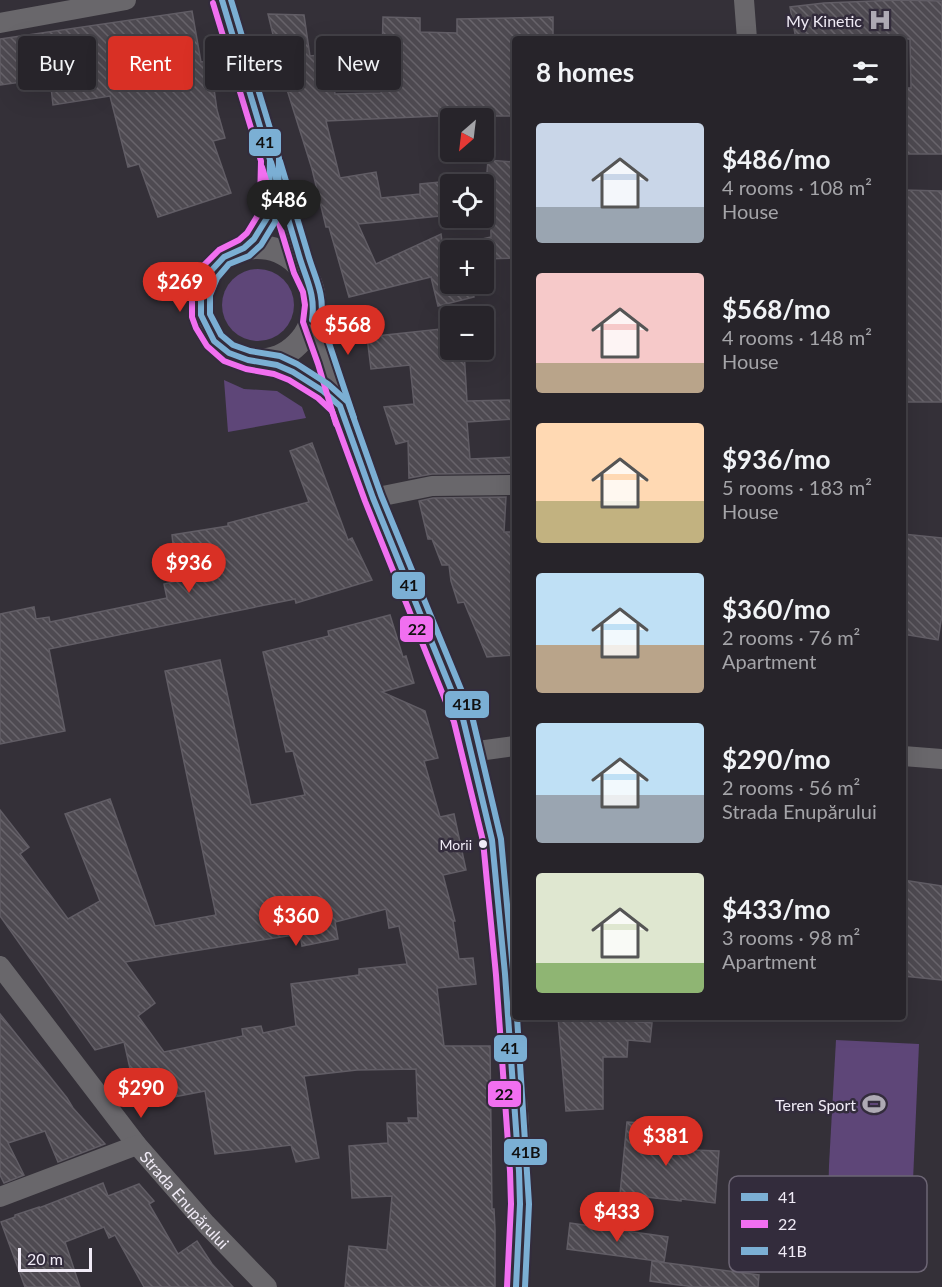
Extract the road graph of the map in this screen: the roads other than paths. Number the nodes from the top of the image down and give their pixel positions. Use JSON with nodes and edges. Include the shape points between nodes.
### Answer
{"nodes":[{"id":1,"x":126,"y":0,"type":"edge"},
{"id":2,"x":222,"y":0,"type":"edge"},
{"id":3,"x":744,"y":0,"type":"edge"},
{"id":4,"x":0,"y":22,"type":"edge"},
{"id":5,"x":747,"y":36,"type":"edge"},
{"id":6,"x":270,"y":160,"type":"junction"},
{"id":7,"x":244,"y":248,"type":"junction"},
{"id":8,"x":303,"y":270,"type":"junction"},
{"id":9,"x":312,"y":320,"type":"junction"},
{"id":10,"x":258,"y":361,"type":"junction"},
{"id":11,"x":340,"y":406,"type":"junction"},
{"id":12,"x":512,"y":485,"type":"edge"},
{"id":13,"x":373,"y":498,"type":"junction"},
{"id":14,"x":512,"y":746,"type":"edge"},
{"id":15,"x":471,"y":752,"type":"junction"},
{"id":16,"x":906,"y":756,"type":"edge"},
{"id":17,"x":942,"y":759,"type":"edge"},
{"id":18,"x":0,"y":966,"type":"edge"},
{"id":19,"x":137,"y":1145,"type":"junction"},
{"id":20,"x":0,"y":1197,"type":"edge"},
{"id":21,"x":267,"y":1287,"type":"edge"},
{"id":22,"x":516,"y":1287,"type":"edge"}],
"edges":[{"from":1,"to":4,"type":"street"},
{"from":2,"to":6,"type":"street"},
{"from":3,"to":5,"type":"street"},
{"from":6,"to":7,"type":"street","via":[[267,218]]},
{"from":6,"to":8,"type":"street"},
{"from":7,"to":8,"type":"street","via":[[272,249]]},
{"from":7,"to":10,"type":"street","via":[[224,257],[209,273],[201,293],[201,315],[208,333],[221,348]]},
{"from":8,"to":9,"type":"street","via":[[312,290]]},
{"from":9,"to":10,"type":"street","via":[[302,338],[287,352]]},
{"from":9,"to":11,"type":"street"},
{"from":10,"to":11,"type":"street","via":[[278,365],[305,378]]},
{"from":11,"to":13,"type":"street"},
{"from":12,"to":13,"type":"street","via":[[432,486]]},
{"from":13,"to":15,"type":"street","via":[[463,719]]},
{"from":14,"to":15,"type":"street"},
{"from":15,"to":22,"type":"street","via":[[492,840],[507,997],[520,1182]]},
{"from":16,"to":17,"type":"street"},
{"from":18,"to":19,"type":"street","name":"Strada Enupărului"},
{"from":19,"to":20,"type":"street"},
{"from":19,"to":21,"type":"street","name":"Strada Enupărului"}]}
